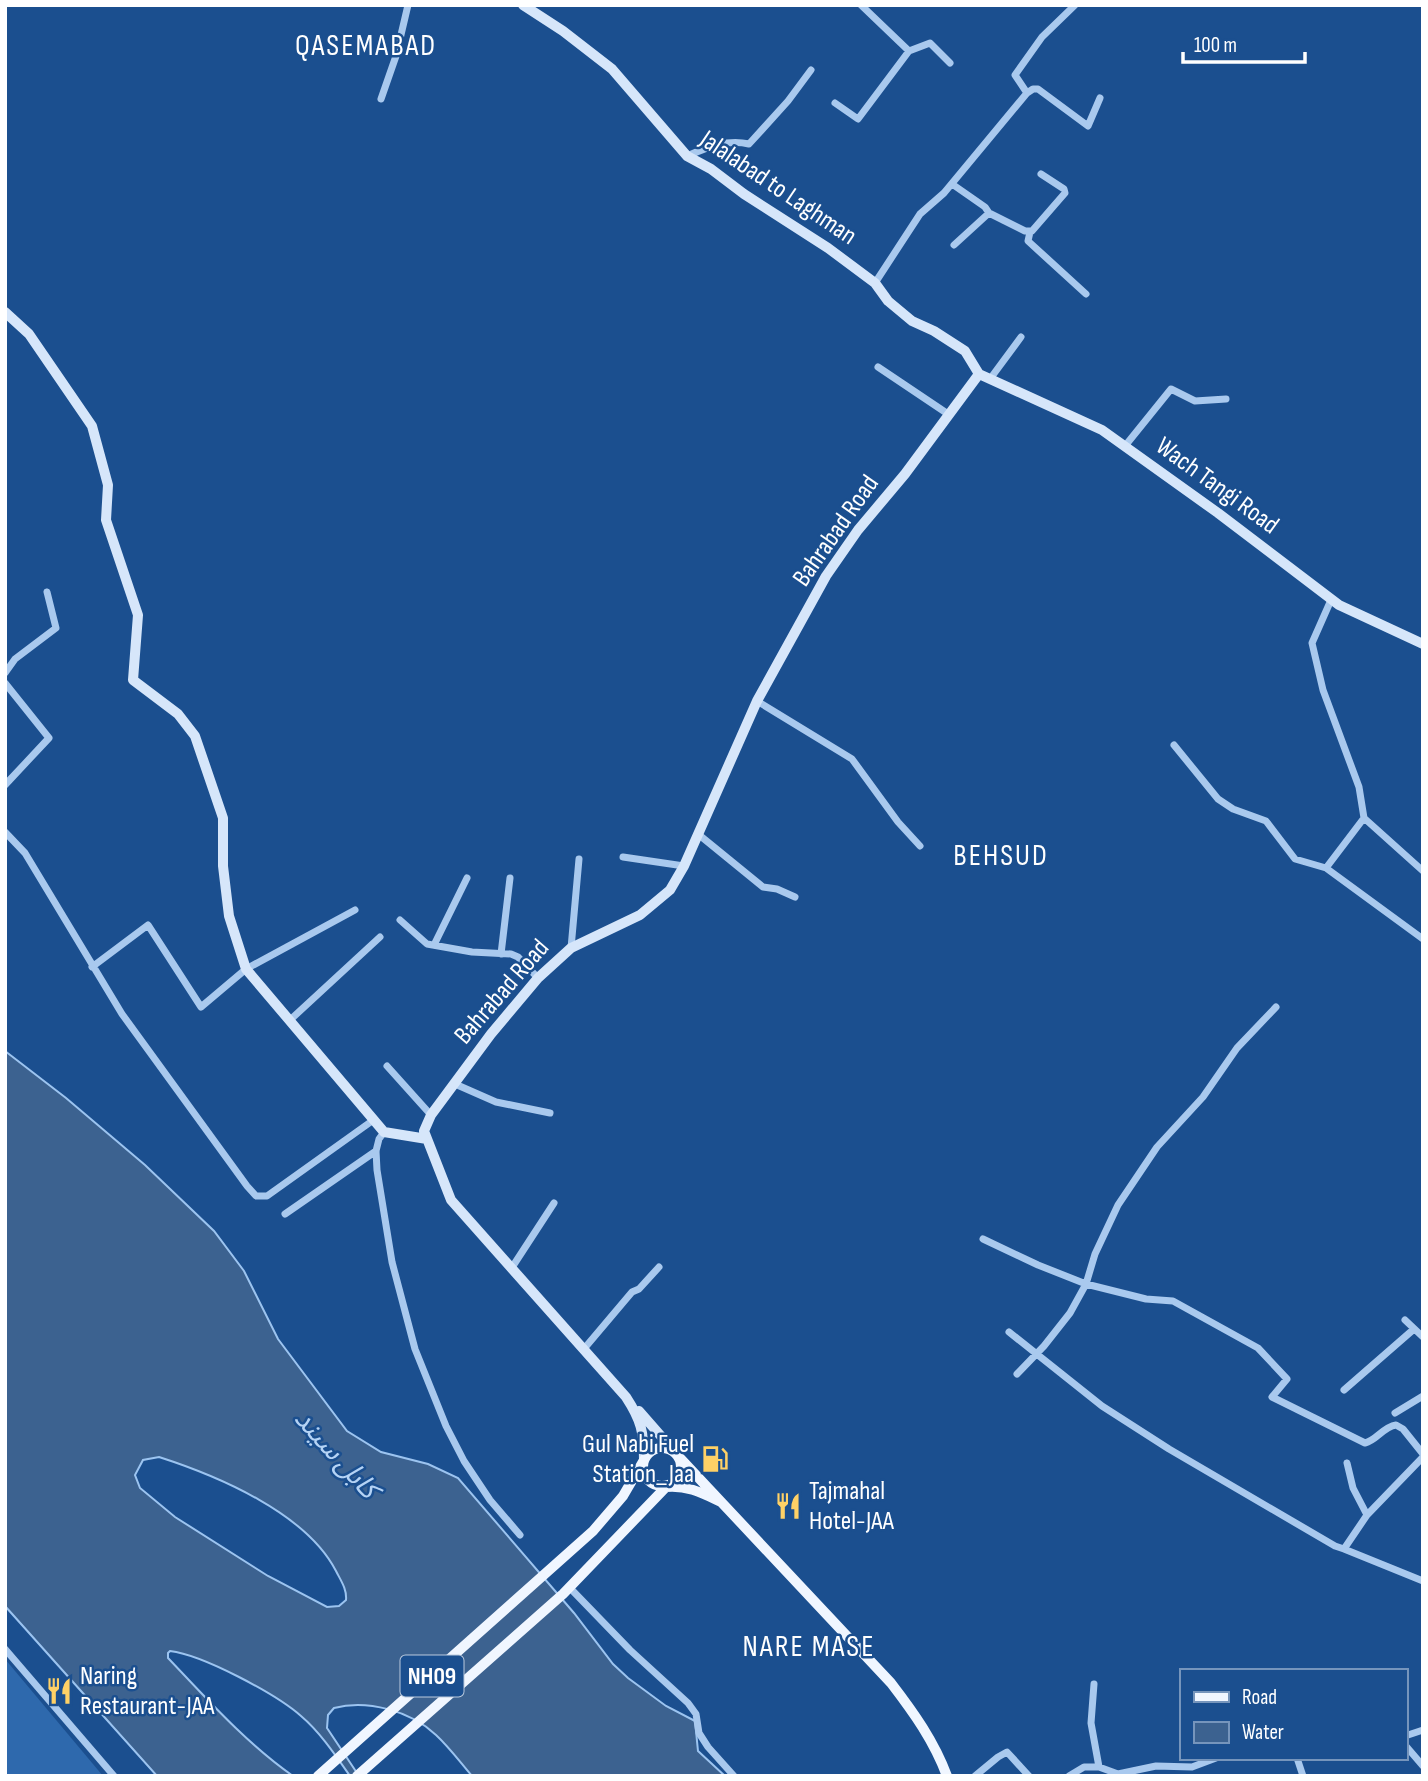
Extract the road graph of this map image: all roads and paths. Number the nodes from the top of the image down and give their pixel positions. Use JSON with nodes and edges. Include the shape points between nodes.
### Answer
{"nodes":[{"id":1,"x":408,"y":5,"type":"edge"},
{"id":2,"x":523,"y":5,"type":"edge"},
{"id":3,"x":861,"y":5,"type":"edge"},
{"id":4,"x":1075,"y":5,"type":"edge"},
{"id":5,"x":909,"y":51,"type":"junction"},
{"id":6,"x":950,"y":63,"type":"dead end"},
{"id":7,"x":811,"y":70,"type":"dead end"},
{"id":8,"x":1027,"y":93,"type":"junction"},
{"id":9,"x":1100,"y":98,"type":"dead end"},
{"id":10,"x":381,"y":99,"type":"dead end"},
{"id":11,"x":835,"y":103,"type":"dead end"},
{"id":12,"x":687,"y":156,"type":"junction"},
{"id":13,"x":1041,"y":174,"type":"dead end"},
{"id":14,"x":952,"y":184,"type":"junction"},
{"id":15,"x":989,"y":213,"type":"junction"},
{"id":16,"x":1030,"y":232,"type":"junction"},
{"id":17,"x":954,"y":245,"type":"dead end"},
{"id":18,"x":875,"y":283,"type":"junction"},
{"id":19,"x":1086,"y":294,"type":"dead end"},
{"id":20,"x":5,"y":312,"type":"edge"},
{"id":21,"x":1021,"y":337,"type":"dead end"},
{"id":22,"x":878,"y":367,"type":"dead end"},
{"id":23,"x":985,"y":377,"type":"junction"},
{"id":24,"x":1226,"y":399,"type":"dead end"},
{"id":25,"x":948,"y":414,"type":"junction"},
{"id":26,"x":1125,"y":446,"type":"junction"},
{"id":27,"x":47,"y":592,"type":"dead end"},
{"id":28,"x":1331,"y":600,"type":"junction"},
{"id":29,"x":1423,"y":644,"type":"edge"},
{"id":30,"x":5,"y":673,"type":"edge"},
{"id":31,"x":5,"y":683,"type":"edge"},
{"id":32,"x":757,"y":701,"type":"junction"},
{"id":33,"x":1174,"y":745,"type":"dead end"},
{"id":34,"x":5,"y":785,"type":"edge"},
{"id":35,"x":1364,"y":818,"type":"junction"},
{"id":36,"x":5,"y":832,"type":"edge"},
{"id":37,"x":698,"y":834,"type":"junction"},
{"id":38,"x":920,"y":846,"type":"dead end"},
{"id":39,"x":623,"y":857,"type":"dead end"},
{"id":40,"x":579,"y":859,"type":"dead end"},
{"id":41,"x":684,"y":866,"type":"junction"},
{"id":42,"x":1326,"y":869,"type":"junction"},
{"id":43,"x":1423,"y":871,"type":"edge"},
{"id":44,"x":467,"y":878,"type":"dead end"},
{"id":45,"x":510,"y":878,"type":"dead end"},
{"id":46,"x":795,"y":897,"type":"dead end"},
{"id":47,"x":355,"y":910,"type":"dead end"},
{"id":48,"x":400,"y":920,"type":"dead end"},
{"id":49,"x":380,"y":937,"type":"dead end"},
{"id":50,"x":1423,"y":939,"type":"edge"},
{"id":51,"x":434,"y":945,"type":"junction"},
{"id":52,"x":571,"y":948,"type":"junction"},
{"id":53,"x":501,"y":954,"type":"junction"},
{"id":54,"x":92,"y":967,"type":"junction"},
{"id":55,"x":246,"y":969,"type":"junction"},
{"id":56,"x":538,"y":978,"type":"junction"},
{"id":57,"x":1276,"y":1007,"type":"dead end"},
{"id":58,"x":289,"y":1021,"type":"junction"},
{"id":59,"x":387,"y":1066,"type":"dead end"},
{"id":60,"x":454,"y":1084,"type":"junction"},
{"id":61,"x":550,"y":1113,"type":"dead end"},
{"id":62,"x":431,"y":1115,"type":"junction"},
{"id":63,"x":372,"y":1121,"type":"junction"},
{"id":64,"x":384,"y":1132,"type":"junction"},
{"id":65,"x":427,"y":1139,"type":"junction"},
{"id":66,"x":376,"y":1151,"type":"junction"},
{"id":67,"x":554,"y":1203,"type":"dead end"},
{"id":68,"x":285,"y":1214,"type":"dead end"},
{"id":69,"x":983,"y":1239,"type":"dead end"},
{"id":70,"x":659,"y":1267,"type":"dead end"},
{"id":71,"x":511,"y":1269,"type":"junction"},
{"id":72,"x":1086,"y":1284,"type":"junction"},
{"id":73,"x":1405,"y":1320,"type":"dead end"},
{"id":74,"x":1415,"y":1329,"type":"junction"},
{"id":75,"x":1009,"y":1332,"type":"dead end"},
{"id":76,"x":1423,"y":1337,"type":"edge"},
{"id":77,"x":583,"y":1350,"type":"junction"},
{"id":78,"x":1037,"y":1354,"type":"junction"},
{"id":79,"x":1017,"y":1374,"type":"dead end"},
{"id":80,"x":1344,"y":1390,"type":"dead end"},
{"id":81,"x":626,"y":1396,"type":"junction"},
{"id":82,"x":1423,"y":1396,"type":"edge"},
{"id":83,"x":1395,"y":1413,"type":"dead end"},
{"id":84,"x":676,"y":1454,"type":"junction"},
{"id":85,"x":1423,"y":1455,"type":"edge"},
{"id":86,"x":644,"y":1460,"type":"junction"},
{"id":87,"x":1347,"y":1463,"type":"dead end"},
{"id":88,"x":666,"y":1487,"type":"junction"},
{"id":89,"x":721,"y":1502,"type":"junction"},
{"id":90,"x":1367,"y":1515,"type":"junction"},
{"id":91,"x":520,"y":1535,"type":"dead end"},
{"id":92,"x":1345,"y":1549,"type":"junction"},
{"id":93,"x":1423,"y":1581,"type":"edge"},
{"id":94,"x":567,"y":1591,"type":"junction"},
{"id":95,"x":5,"y":1649,"type":"edge"},
{"id":96,"x":1094,"y":1684,"type":"dead end"},
{"id":97,"x":1407,"y":1747,"type":"edge"},
{"id":98,"x":1210,"y":1760,"type":"edge"},
{"id":99,"x":1423,"y":1766,"type":"edge"},
{"id":100,"x":1099,"y":1767,"type":"junction"},
{"id":101,"x":114,"y":1776,"type":"edge"},
{"id":102,"x":318,"y":1776,"type":"edge"},
{"id":103,"x":357,"y":1776,"type":"edge"},
{"id":104,"x":734,"y":1776,"type":"edge"},
{"id":105,"x":947,"y":1776,"type":"edge"},
{"id":106,"x":975,"y":1776,"type":"edge"},
{"id":107,"x":1029,"y":1776,"type":"edge"},
{"id":108,"x":1069,"y":1776,"type":"edge"}],
"edges":[{"from":1,"to":10,"type":"street"},
{"from":2,"to":12,"type":"main road","name":"Jalalabad to Laghman","via":[[612,69]]},
{"from":3,"to":5,"type":"street"},
{"from":4,"to":8,"type":"street","via":[[1042,37],[1015,75]]},
{"from":5,"to":6,"type":"street","via":[[930,43]]},
{"from":5,"to":11,"type":"street","via":[[858,118]]},
{"from":7,"to":12,"type":"street","via":[[749,144],[735,141],[709,146]]},
{"from":8,"to":9,"type":"street","via":[[1038,89],[1088,126]]},
{"from":8,"to":14,"type":"street"},
{"from":12,"to":18,"type":"main road","name":"Jalalabad to Laghman"},
{"from":13,"to":16,"type":"street","via":[[1065,193]]},
{"from":14,"to":15,"type":"street"},
{"from":14,"to":18,"type":"street","via":[[920,214]]},
{"from":15,"to":16,"type":"street"},
{"from":15,"to":17,"type":"street"},
{"from":16,"to":19,"type":"street","via":[[1028,241]]},
{"from":18,"to":23,"type":"main road","name":"Jalalabad to Laghman","via":[[912,321],[965,351]]},
{"from":20,"to":55,"type":"main road","via":[[29,334],[92,426],[108,485],[106,520],[138,615],[133,680],[178,714],[195,736],[223,818],[229,916]]},
{"from":21,"to":23,"type":"street"},
{"from":22,"to":25,"type":"street"},
{"from":23,"to":25,"type":"main road","name":"Bahrabad Road"},
{"from":23,"to":26,"type":"main road","name":"Wach Tangi Road","via":[[1102,430]]},
{"from":24,"to":26,"type":"street","via":[[1195,401],[1171,389]]},
{"from":25,"to":32,"type":"main road","name":"Bahrabad Road","via":[[834,563]]},
{"from":26,"to":28,"type":"main road","name":"Wach Tangi Road"},
{"from":27,"to":30,"type":"street","via":[[56,628],[15,659]]},
{"from":28,"to":29,"type":"main road","name":"Wach Tangi Road"},
{"from":28,"to":35,"type":"street","via":[[1312,643],[1323,690],[1359,787]]},
{"from":31,"to":34,"type":"street","via":[[49,738]]},
{"from":32,"to":37,"type":"main road","name":"Bahrabad Road"},
{"from":32,"to":38,"type":"street","via":[[852,759]]},
{"from":33,"to":42,"type":"street","via":[[1218,799],[1266,821],[1295,859]]},
{"from":35,"to":42,"type":"street"},
{"from":35,"to":43,"type":"street"},
{"from":36,"to":54,"type":"street","via":[[25,853]]},
{"from":37,"to":41,"type":"main road","name":"Bahrabad Road"},
{"from":37,"to":46,"type":"street","via":[[763,887]]},
{"from":39,"to":41,"type":"street"},
{"from":40,"to":52,"type":"street"},
{"from":41,"to":52,"type":"main road","name":"Bahrabad Road","via":[[670,890],[640,915]]},
{"from":42,"to":50,"type":"street"},
{"from":44,"to":51,"type":"street"},
{"from":45,"to":53,"type":"street"},
{"from":47,"to":55,"type":"street"},
{"from":48,"to":51,"type":"street","via":[[420,940]]},
{"from":49,"to":58,"type":"street"},
{"from":51,"to":53,"type":"street"},
{"from":52,"to":56,"type":"main road","name":"Bahrabad Road"},
{"from":53,"to":56,"type":"street","via":[[518,957]]},
{"from":54,"to":55,"type":"street","via":[[148,925],[201,1007]]},
{"from":54,"to":63,"type":"street","via":[[256,1196],[267,1196]]},
{"from":55,"to":58,"type":"main road"},
{"from":56,"to":60,"type":"main road","name":"Bahrabad Road"},
{"from":57,"to":72,"type":"street","via":[[1157,1147],[1118,1205]]},
{"from":58,"to":63,"type":"main road"},
{"from":59,"to":62,"type":"street"},
{"from":60,"to":61,"type":"street","via":[[496,1102]]},
{"from":60,"to":62,"type":"main road","name":"Bahrabad Road"},
{"from":62,"to":65,"type":"main road","name":"Bahrabad Road","via":[[424,1131]]},
{"from":63,"to":64,"type":"main road"},
{"from":64,"to":65,"type":"main road"},
{"from":64,"to":66,"type":"street"},
{"from":65,"to":71,"type":"main road","via":[[450,1200]]},
{"from":66,"to":68,"type":"street"},
{"from":66,"to":91,"type":"street","via":[[391,1262],[415,1349],[464,1461]]},
{"from":67,"to":71,"type":"street"},
{"from":69,"to":72,"type":"street"},
{"from":70,"to":77,"type":"street"},
{"from":71,"to":77,"type":"main road"},
{"from":72,"to":78,"type":"street","via":[[1070,1313]]},
{"from":72,"to":85,"type":"street","via":[[1173,1301],[1258,1348],[1287,1379],[1272,1397],[1365,1443],[1396,1425]]},
{"from":73,"to":74,"type":"street"},
{"from":74,"to":76,"type":"street"},
{"from":74,"to":80,"type":"street"},
{"from":75,"to":78,"type":"street"},
{"from":77,"to":81,"type":"main road"},
{"from":78,"to":79,"type":"street"},
{"from":78,"to":92,"type":"street","via":[[1101,1406]]},
{"from":81,"to":84,"type":"main road"},
{"from":81,"to":86,"type":"main road","via":[[643,1430]]},
{"from":82,"to":83,"type":"street"},
{"from":84,"to":86,"type":"main road","via":[[657,1448]]},
{"from":84,"to":88,"type":"main road","number":"NH09","via":[[680,1475]]},
{"from":84,"to":89,"type":"main road"},
{"from":85,"to":90,"type":"street"},
{"from":86,"to":88,"type":"main road","via":[[646,1477],[654,1485]]},
{"from":86,"to":102,"type":"main road","number":"NH09","via":[[623,1496],[593,1531]]},
{"from":87,"to":90,"type":"street"},
{"from":88,"to":89,"type":"main road","via":[[695,1490]]},
{"from":88,"to":94,"type":"main road","number":"NH09"},
{"from":89,"to":105,"type":"main road","via":[[891,1683],[931,1740]]},
{"from":90,"to":92,"type":"street"},
{"from":92,"to":93,"type":"street"},
{"from":94,"to":103,"type":"main road","number":"NH09"},
{"from":94,"to":104,"type":"street","via":[[688,1703],[696,1714],[699,1733]]},
{"from":95,"to":101,"type":"street"},
{"from":96,"to":100,"type":"street","via":[[1091,1723]]},
{"from":97,"to":99,"type":"street"},
{"from":98,"to":100,"type":"street","via":[[1118,1774]]},
{"from":100,"to":108,"type":"street","via":[[1084,1767]]},
{"from":106,"to":107,"type":"street","via":[[1007,1752]]}]}
